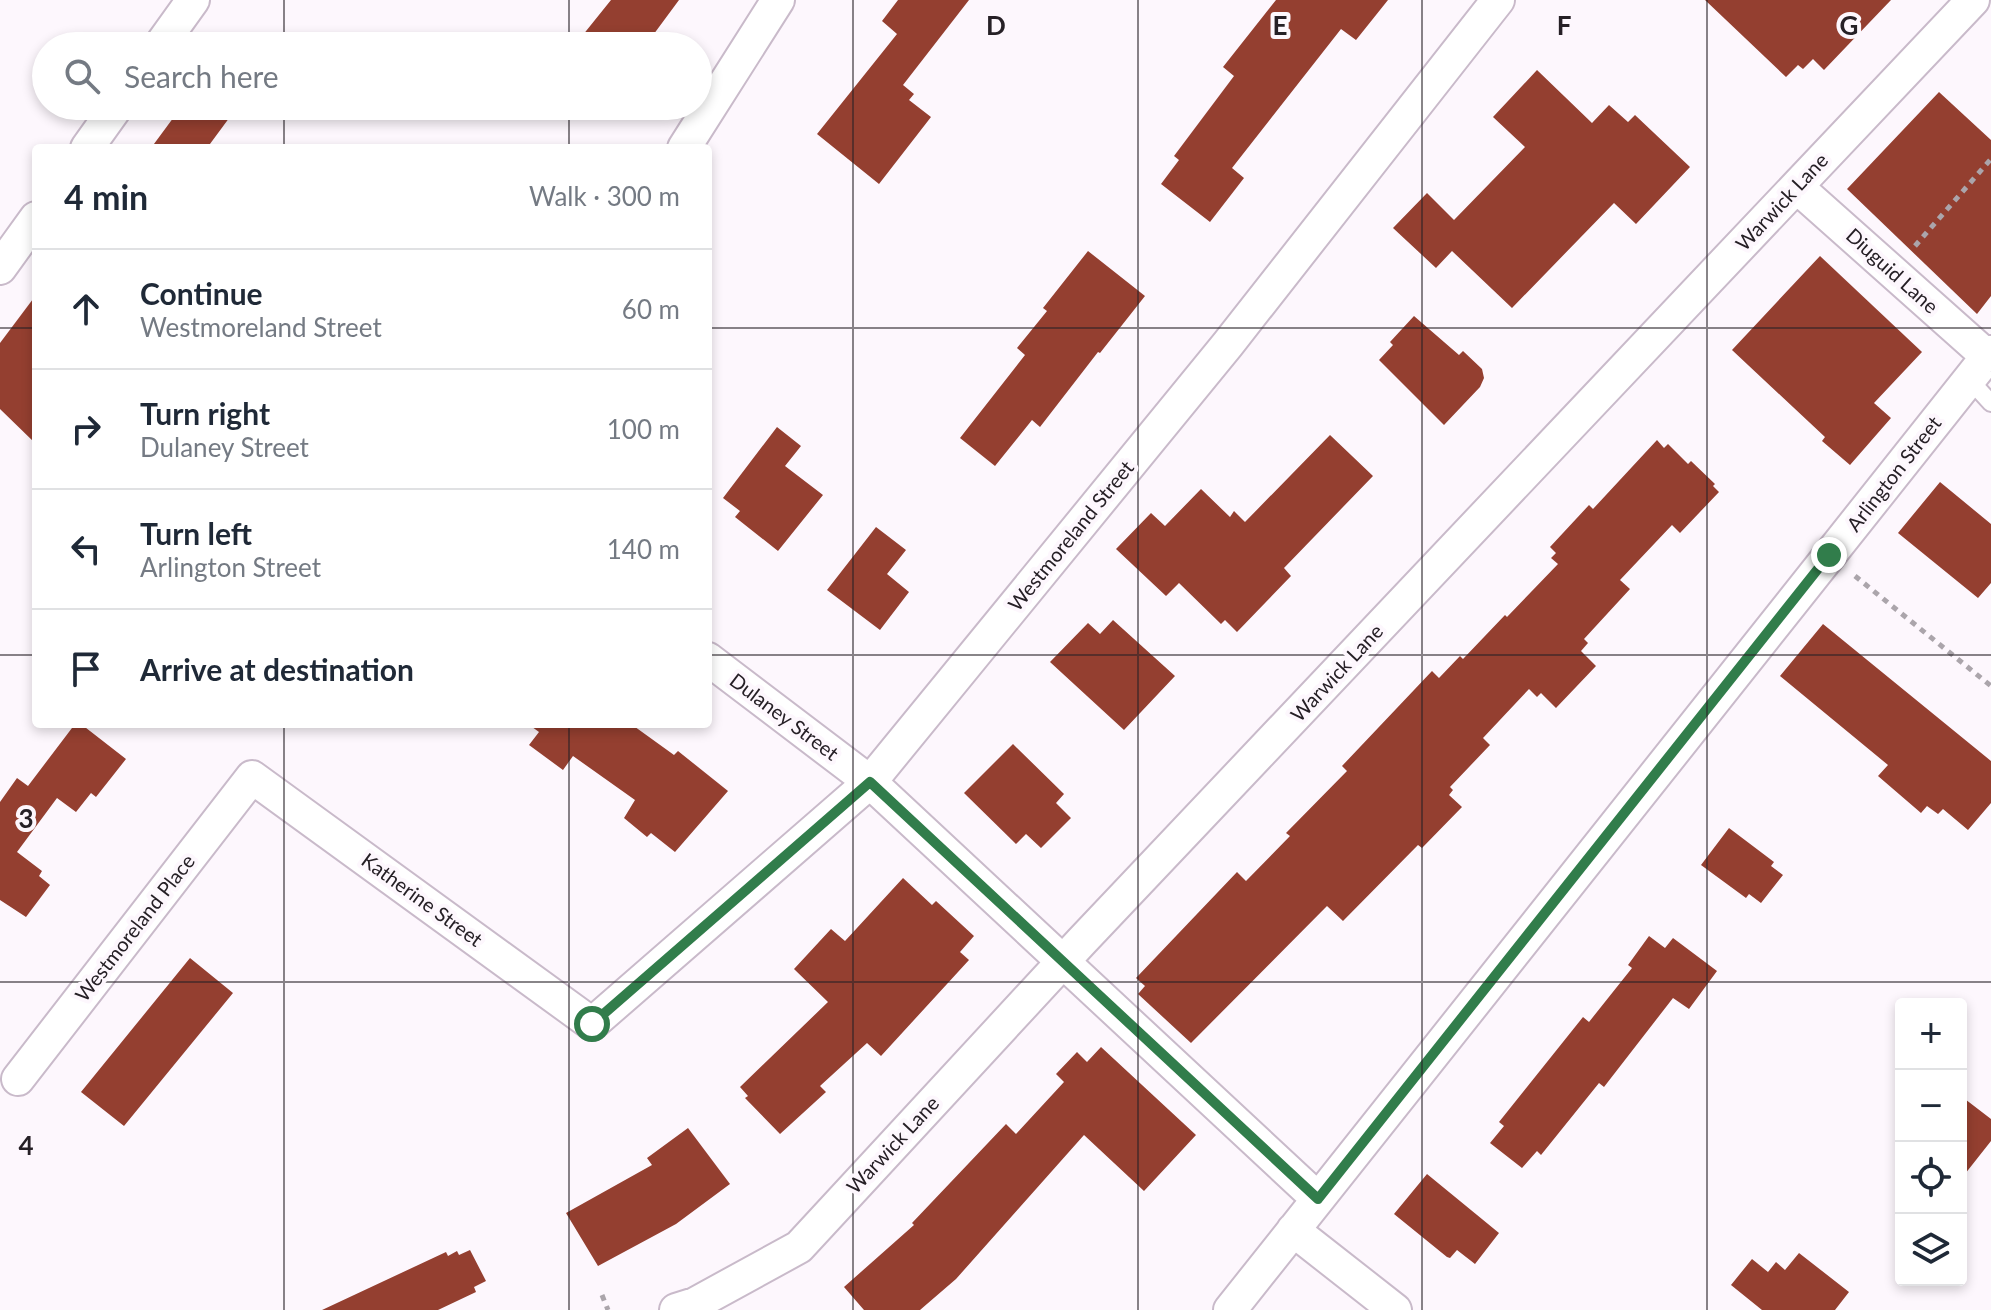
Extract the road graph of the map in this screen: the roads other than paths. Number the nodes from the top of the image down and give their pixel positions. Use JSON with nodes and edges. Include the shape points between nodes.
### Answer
{"nodes":[{"id":1,"x":193,"y":0,"type":"edge"},
{"id":2,"x":778,"y":0,"type":"edge"},
{"id":3,"x":1498,"y":0,"type":"edge"},
{"id":4,"x":1973,"y":0,"type":"edge"},
{"id":5,"x":170,"y":32,"type":"edge"},
{"id":6,"x":712,"y":104,"type":"edge"},
{"id":7,"x":107,"y":120,"type":"edge"},
{"id":8,"x":702,"y":120,"type":"edge"},
{"id":9,"x":90,"y":144,"type":"edge"},
{"id":10,"x":687,"y":144,"type":"edge"},
{"id":11,"x":1797,"y":187,"type":"junction"},
{"id":12,"x":32,"y":224,"type":"edge"},
{"id":13,"x":0,"y":268,"type":"edge"},
{"id":14,"x":1982,"y":362,"type":"edge"},
{"id":15,"x":1991,"y":403,"type":"edge"},
{"id":16,"x":712,"y":662,"type":"edge"},
{"id":17,"x":252,"y":777,"type":"joint"},
{"id":18,"x":870,"y":782,"type":"junction"},
{"id":19,"x":1063,"y":961,"type":"junction"},
{"id":20,"x":592,"y":1024,"type":"joint"},
{"id":21,"x":18,"y":1079,"type":"dead end"},
{"id":22,"x":1318,"y":1199,"type":"junction"},
{"id":23,"x":1293,"y":1230,"type":"junction"},
{"id":24,"x":676,"y":1310,"type":"edge"},
{"id":25,"x":1230,"y":1310,"type":"edge"},
{"id":26,"x":1395,"y":1310,"type":"edge"}],
"edges":[{"from":1,"to":5,"type":"street"},
{"from":2,"to":6,"type":"street"},
{"from":3,"to":18,"type":"street","name":"Westmoreland Street","via":[[1219,356]]},
{"from":4,"to":11,"type":"street","name":"Warwick Lane"},
{"from":7,"to":9,"type":"street"},
{"from":8,"to":10,"type":"street"},
{"from":11,"to":14,"type":"street","name":"Diuguid Lane"},
{"from":11,"to":19,"type":"street","name":"Warwick Lane"},
{"from":12,"to":13,"type":"street"},
{"from":14,"to":15,"type":"lane"},
{"from":14,"to":22,"type":"street","name":"Arlington Street"},
{"from":16,"to":18,"type":"street","name":"Dulaney Street"},
{"from":17,"to":20,"type":"street","name":"Katherine Street"},
{"from":17,"to":21,"type":"street","name":"Westmoreland Place"},
{"from":18,"to":19,"type":"street","name":"Dulaney Street"},
{"from":18,"to":20,"type":"street","name":"Westmoreland Street"},
{"from":19,"to":22,"type":"street","name":"Dulaney Street"},
{"from":19,"to":24,"type":"street","name":"Warwick Lane","via":[[799,1247]]},
{"from":22,"to":23,"type":"street","name":"Arlington Street"},
{"from":23,"to":25,"type":"street","name":"Arlington Street"},
{"from":23,"to":26,"type":"street"}]}
